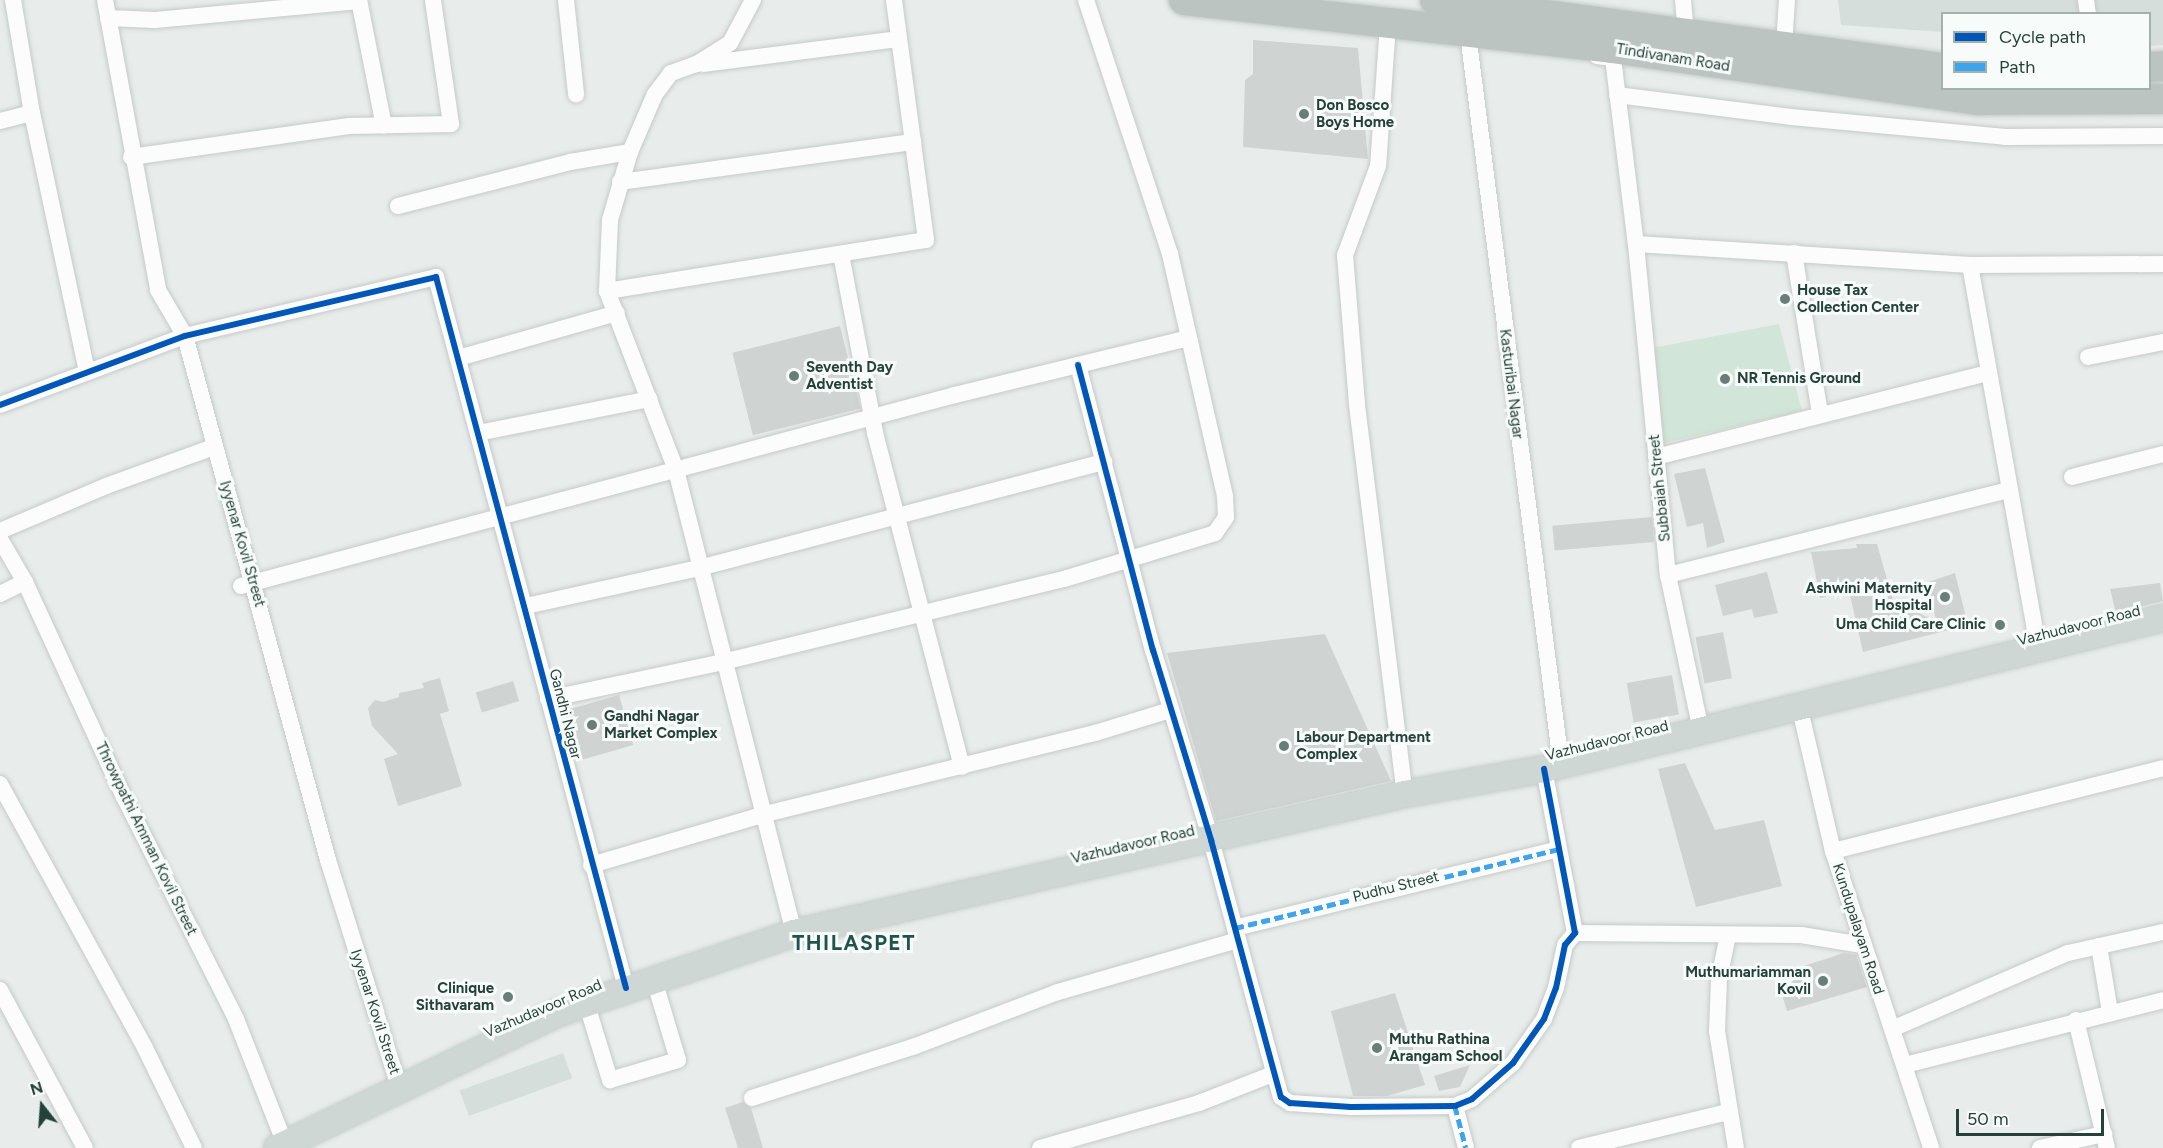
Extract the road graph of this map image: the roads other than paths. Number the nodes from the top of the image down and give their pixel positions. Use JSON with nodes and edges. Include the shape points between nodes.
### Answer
{"nodes":[{"id":1,"x":13,"y":0,"type":"edge"},
{"id":2,"x":105,"y":0,"type":"edge"},
{"id":3,"x":359,"y":0,"type":"edge"},
{"id":4,"x":433,"y":0,"type":"edge"},
{"id":5,"x":566,"y":0,"type":"edge"},
{"id":6,"x":753,"y":0,"type":"edge"},
{"id":7,"x":894,"y":0,"type":"edge"},
{"id":8,"x":1086,"y":0,"type":"edge"},
{"id":9,"x":1184,"y":0,"type":"edge"},
{"id":10,"x":1435,"y":0,"type":"edge"},
{"id":11,"x":1683,"y":0,"type":"edge"},
{"id":12,"x":1787,"y":0,"type":"edge"},
{"id":13,"x":1577,"y":9,"type":"edge"},
{"id":14,"x":108,"y":18,"type":"junction"},
{"id":15,"x":1388,"y":24,"type":"junction"},
{"id":16,"x":1468,"y":26,"type":"junction"},
{"id":17,"x":1686,"y":32,"type":"junction"},
{"id":18,"x":897,"y":39,"type":"junction"},
{"id":19,"x":1784,"y":46,"type":"junction"},
{"id":20,"x":696,"y":64,"type":"junction"},
{"id":21,"x":1941,"y":68,"type":"edge"},
{"id":22,"x":576,"y":94,"type":"dead end"},
{"id":23,"x":1617,"y":95,"type":"junction"},
{"id":24,"x":2102,"y":95,"type":"edge"},
{"id":25,"x":2163,"y":99,"type":"edge"},
{"id":26,"x":32,"y":113,"type":"junction"},
{"id":27,"x":0,"y":121,"type":"edge"},
{"id":28,"x":384,"y":126,"type":"junction"},
{"id":29,"x":2163,"y":136,"type":"edge"},
{"id":30,"x":913,"y":142,"type":"junction"},
{"id":31,"x":630,"y":152,"type":"junction"},
{"id":32,"x":131,"y":157,"type":"junction"},
{"id":33,"x":620,"y":182,"type":"junction"},
{"id":34,"x":398,"y":206,"type":"dead end"},
{"id":35,"x":1636,"y":244,"type":"junction"},
{"id":36,"x":1794,"y":253,"type":"junction"},
{"id":37,"x":841,"y":254,"type":"junction"},
{"id":38,"x":2163,"y":264,"type":"edge"},
{"id":39,"x":1970,"y":265,"type":"junction"},
{"id":40,"x":608,"y":291,"type":"junction"},
{"id":41,"x":617,"y":313,"type":"junction"},
{"id":42,"x":185,"y":336,"type":"junction"},
{"id":43,"x":1190,"y":338,"type":"junction"},
{"id":44,"x":2163,"y":342,"type":"edge"},
{"id":45,"x":2088,"y":357,"type":"dead end"},
{"id":46,"x":458,"y":358,"type":"junction"},
{"id":47,"x":1078,"y":365,"type":"junction"},
{"id":48,"x":87,"y":372,"type":"junction"},
{"id":49,"x":1989,"y":372,"type":"junction"},
{"id":50,"x":650,"y":399,"type":"junction"},
{"id":51,"x":0,"y":405,"type":"edge"},
{"id":52,"x":1820,"y":414,"type":"junction"},
{"id":53,"x":872,"y":418,"type":"junction"},
{"id":54,"x":478,"y":434,"type":"junction"},
{"id":55,"x":214,"y":447,"type":"junction"},
{"id":56,"x":2163,"y":454,"type":"edge"},
{"id":57,"x":1656,"y":457,"type":"junction"},
{"id":58,"x":1104,"y":462,"type":"junction"},
{"id":59,"x":676,"y":470,"type":"junction"},
{"id":60,"x":2072,"y":477,"type":"dead end"},
{"id":61,"x":2010,"y":490,"type":"junction"},
{"id":62,"x":501,"y":515,"type":"junction"},
{"id":63,"x":896,"y":517,"type":"junction"},
{"id":64,"x":0,"y":531,"type":"edge"},
{"id":65,"x":0,"y":539,"type":"edge"},
{"id":66,"x":1129,"y":561,"type":"junction"},
{"id":67,"x":703,"y":567,"type":"junction"},
{"id":68,"x":1668,"y":575,"type":"junction"},
{"id":69,"x":25,"y":582,"type":"junction"},
{"id":70,"x":247,"y":584,"type":"junction"},
{"id":71,"x":0,"y":594,"type":"edge"},
{"id":72,"x":526,"y":606,"type":"junction"},
{"id":73,"x":921,"y":612,"type":"junction"},
{"id":74,"x":2163,"y":621,"type":"edge"},
{"id":75,"x":2038,"y":648,"type":"junction"},
{"id":76,"x":723,"y":662,"type":"junction"},
{"id":77,"x":548,"y":699,"type":"junction"},
{"id":78,"x":1799,"y":705,"type":"junction"},
{"id":79,"x":1170,"y":710,"type":"junction"},
{"id":80,"x":1701,"y":730,"type":"junction"},
{"id":81,"x":962,"y":767,"type":"junction"},
{"id":82,"x":1553,"y":767,"type":"junction"},
{"id":83,"x":2163,"y":768,"type":"edge"},
{"id":84,"x":0,"y":784,"type":"edge"},
{"id":85,"x":1405,"y":794,"type":"junction"},
{"id":86,"x":765,"y":814,"type":"junction"},
{"id":87,"x":1211,"y":840,"type":"junction"},
{"id":88,"x":1558,"y":849,"type":"junction"},
{"id":89,"x":1833,"y":851,"type":"junction"},
{"id":90,"x":591,"y":865,"type":"junction"},
{"id":91,"x":2163,"y":932,"type":"edge"},
{"id":92,"x":794,"y":933,"type":"junction"},
{"id":93,"x":1575,"y":933,"type":"junction"},
{"id":94,"x":1237,"y":934,"type":"junction"},
{"id":95,"x":1728,"y":935,"type":"junction"},
{"id":96,"x":1863,"y":945,"type":"junction"},
{"id":97,"x":2099,"y":946,"type":"junction"},
{"id":98,"x":654,"y":980,"type":"junction"},
{"id":99,"x":626,"y":988,"type":"junction"},
{"id":100,"x":0,"y":990,"type":"edge"},
{"id":101,"x":2163,"y":1000,"type":"edge"},
{"id":102,"x":586,"y":1002,"type":"junction"},
{"id":103,"x":2110,"y":1012,"type":"junction"},
{"id":104,"x":2076,"y":1020,"type":"junction"},
{"id":105,"x":1892,"y":1029,"type":"junction"},
{"id":106,"x":1905,"y":1065,"type":"junction"},
{"id":107,"x":1273,"y":1074,"type":"junction"},
{"id":108,"x":399,"y":1087,"type":"junction"},
{"id":109,"x":752,"y":1098,"type":"dead end"},
{"id":110,"x":1455,"y":1106,"type":"junction"},
{"id":111,"x":1728,"y":1112,"type":"junction"},
{"id":112,"x":2106,"y":1141,"type":"edge"},
{"id":113,"x":281,"y":1146,"type":"edge"},
{"id":114,"x":85,"y":1148,"type":"edge"},
{"id":115,"x":194,"y":1148,"type":"edge"},
{"id":116,"x":1040,"y":1148,"type":"edge"},
{"id":117,"x":1466,"y":1148,"type":"edge"},
{"id":118,"x":1579,"y":1148,"type":"edge"},
{"id":119,"x":1736,"y":1148,"type":"edge"},
{"id":120,"x":1931,"y":1148,"type":"edge"},
{"id":121,"x":2040,"y":1148,"type":"edge"}],
"edges":[{"from":1,"to":26,"type":"street"},
{"from":2,"to":14,"type":"street","name":"Iyyenar Kovil Street"},
{"from":3,"to":14,"type":"street","via":[[155,20]]},
{"from":3,"to":28,"type":"street"},
{"from":4,"to":28,"type":"street","via":[[451,124]]},
{"from":5,"to":22,"type":"street"},
{"from":6,"to":20,"type":"street","via":[[730,43]]},
{"from":7,"to":18,"type":"street"},
{"from":8,"to":43,"type":"street","via":[[1170,254]]},
{"from":9,"to":15,"type":"highway","name":"Tindivanam Road"},
{"from":10,"to":16,"type":"highway"},
{"from":11,"to":17,"type":"street"},
{"from":12,"to":19,"type":"street"},
{"from":13,"to":16,"type":"highway"},
{"from":13,"to":17,"type":"highway"},
{"from":14,"to":32,"type":"street","name":"Iyyenar Kovil Street"},
{"from":15,"to":16,"type":"highway","name":"Tindivanam Road"},
{"from":15,"to":85,"type":"street","via":[[1378,166],[1345,255],[1357,405]]},
{"from":16,"to":23,"type":"street","name":"Subbaiah Street","via":[[1613,58]]},
{"from":16,"to":24,"type":"highway","name":"Tindivanam Road","via":[[1978,100]]},
{"from":16,"to":82,"type":"street","name":"Kasturibai Nagar"},
{"from":17,"to":19,"type":"highway"},
{"from":18,"to":20,"type":"street"},
{"from":18,"to":30,"type":"street"},
{"from":19,"to":21,"type":"highway"},
{"from":20,"to":31,"type":"street","via":[[671,74],[655,94]]},
{"from":23,"to":29,"type":"street","via":[[1791,117],[2005,137]]},
{"from":23,"to":35,"type":"street","name":"Subbaiah Street"},
{"from":24,"to":25,"type":"highway","name":"Tindivanam Road"},
{"from":26,"to":27,"type":"street"},
{"from":26,"to":48,"type":"street"},
{"from":28,"to":32,"type":"street","via":[[349,126],[248,138]]},
{"from":30,"to":33,"type":"street"},
{"from":30,"to":37,"type":"street","via":[[926,240]]},
{"from":31,"to":33,"type":"street"},
{"from":31,"to":34,"type":"street","via":[[570,162]]},
{"from":32,"to":42,"type":"street","name":"Iyyenar Kovil Street","via":[[158,290]]},
{"from":33,"to":40,"type":"street","via":[[610,220]]},
{"from":35,"to":36,"type":"street"},
{"from":35,"to":57,"type":"street","name":"Subbaiah Street"},
{"from":36,"to":39,"type":"street"},
{"from":36,"to":52,"type":"street"},
{"from":37,"to":40,"type":"street"},
{"from":37,"to":53,"type":"street"},
{"from":38,"to":39,"type":"street"},
{"from":39,"to":49,"type":"street"},
{"from":40,"to":41,"type":"street"},
{"from":41,"to":46,"type":"street"},
{"from":41,"to":50,"type":"street"},
{"from":42,"to":46,"type":"street","name":"Gandhi Nagar","via":[[436,277]]},
{"from":42,"to":48,"type":"street"},
{"from":42,"to":55,"type":"street","name":"Iyyenar Kovil Street"},
{"from":43,"to":47,"type":"street"},
{"from":43,"to":66,"type":"street","via":[[1225,496],[1226,517],[1215,533]]},
{"from":44,"to":45,"type":"street"},
{"from":46,"to":54,"type":"street","name":"Gandhi Nagar"},
{"from":47,"to":53,"type":"street"},
{"from":47,"to":58,"type":"street"},
{"from":48,"to":51,"type":"street"},
{"from":49,"to":52,"type":"street"},
{"from":49,"to":61,"type":"street"},
{"from":50,"to":54,"type":"street"},
{"from":50,"to":59,"type":"street"},
{"from":52,"to":57,"type":"street"},
{"from":53,"to":59,"type":"street"},
{"from":53,"to":63,"type":"street"},
{"from":54,"to":62,"type":"street","name":"Gandhi Nagar"},
{"from":55,"to":64,"type":"street","via":[[106,486]]},
{"from":55,"to":70,"type":"street","name":"Iyyenar Kovil Street"},
{"from":56,"to":60,"type":"street"},
{"from":57,"to":68,"type":"street","name":"Subbaiah Street"},
{"from":58,"to":63,"type":"street"},
{"from":58,"to":66,"type":"street"},
{"from":59,"to":62,"type":"street"},
{"from":59,"to":67,"type":"street"},
{"from":61,"to":68,"type":"street"},
{"from":61,"to":75,"type":"street"},
{"from":62,"to":70,"type":"street"},
{"from":62,"to":72,"type":"street","name":"Gandhi Nagar"},
{"from":63,"to":67,"type":"street"},
{"from":63,"to":73,"type":"street"},
{"from":65,"to":69,"type":"street","name":"Throwpathi Amman Kovil Street"},
{"from":66,"to":73,"type":"street"},
{"from":66,"to":79,"type":"street"},
{"from":67,"to":72,"type":"street"},
{"from":67,"to":76,"type":"street"},
{"from":68,"to":80,"type":"street","name":"Subbaiah Street"},
{"from":69,"to":71,"type":"street"},
{"from":69,"to":113,"type":"street","name":"Throwpathi Amman Kovil Street","via":[[129,808],[236,1018]]},
{"from":70,"to":108,"type":"street","name":"Iyyenar Kovil Street"},
{"from":72,"to":77,"type":"street","name":"Gandhi Nagar"},
{"from":73,"to":76,"type":"street"},
{"from":73,"to":81,"type":"street"},
{"from":74,"to":75,"type":"main road","name":"Vazhudavoor Road"},
{"from":75,"to":78,"type":"main road","name":"Vazhudavoor Road"},
{"from":76,"to":77,"type":"street"},
{"from":76,"to":86,"type":"street"},
{"from":77,"to":90,"type":"street","name":"Gandhi Nagar"},
{"from":78,"to":80,"type":"main road","name":"Vazhudavoor Road"},
{"from":78,"to":89,"type":"street","name":"Kundupalayam Road"},
{"from":79,"to":81,"type":"street"},
{"from":79,"to":87,"type":"street"},
{"from":80,"to":82,"type":"main road","name":"Vazhudavoor Road"},
{"from":81,"to":86,"type":"street"},
{"from":82,"to":85,"type":"main road","name":"Vazhudavoor Road"},
{"from":82,"to":88,"type":"street","name":"Kasturibai Nagar"},
{"from":83,"to":89,"type":"street"},
{"from":84,"to":115,"type":"street","via":[[145,1048]]},
{"from":85,"to":87,"type":"main road","name":"Vazhudavoor Road"},
{"from":86,"to":90,"type":"street"},
{"from":86,"to":92,"type":"street"},
{"from":87,"to":92,"type":"main road","name":"Vazhudavoor Road"},
{"from":87,"to":94,"type":"street"},
{"from":88,"to":93,"type":"street","name":"Kasturibai Nagar"},
{"from":88,"to":94,"type":"street","name":"Pudhu Street"},
{"from":89,"to":96,"type":"street","name":"Kundupalayam Road"},
{"from":90,"to":99,"type":"street","name":"Gandhi Nagar"},
{"from":91,"to":97,"type":"street"},
{"from":92,"to":98,"type":"main road","name":"Vazhudavoor Road"},
{"from":93,"to":95,"type":"street"},
{"from":93,"to":110,"type":"street","via":[[1565,945],[1556,988],[1544,1019],[1513,1063],[1472,1099]]},
{"from":94,"to":107,"type":"street"},
{"from":94,"to":109,"type":"street","name":"Pudhu Street","via":[[996,1013],[913,1047]]},
{"from":95,"to":96,"type":"street","via":[[1801,935]]},
{"from":95,"to":111,"type":"street","via":[[1719,979],[1717,1031]]},
{"from":96,"to":105,"type":"street","name":"Kundupalayam Road"},
{"from":97,"to":103,"type":"street"},
{"from":97,"to":105,"type":"street","via":[[2021,972]]},
{"from":98,"to":99,"type":"main road","name":"Vazhudavoor Road"},
{"from":98,"to":102,"type":"street","via":[[678,1060],[610,1080]]},
{"from":99,"to":102,"type":"main road","name":"Vazhudavoor Road"},
{"from":100,"to":114,"type":"street"},
{"from":101,"to":103,"type":"street"},
{"from":102,"to":108,"type":"main road","name":"Vazhudavoor Road"},
{"from":103,"to":104,"type":"street"},
{"from":104,"to":106,"type":"street"},
{"from":104,"to":112,"type":"street"},
{"from":105,"to":106,"type":"street","name":"Kundupalayam Road"},
{"from":106,"to":120,"type":"street","name":"Kundupalayam Road"},
{"from":107,"to":110,"type":"street","via":[[1281,1097],[1290,1103]]},
{"from":107,"to":116,"type":"street","via":[[1199,1103]]},
{"from":108,"to":113,"type":"main road","name":"Vazhudavoor Road"},
{"from":110,"to":117,"type":"street"},
{"from":111,"to":118,"type":"street"},
{"from":111,"to":119,"type":"street"},
{"from":112,"to":121,"type":"street"}]}
